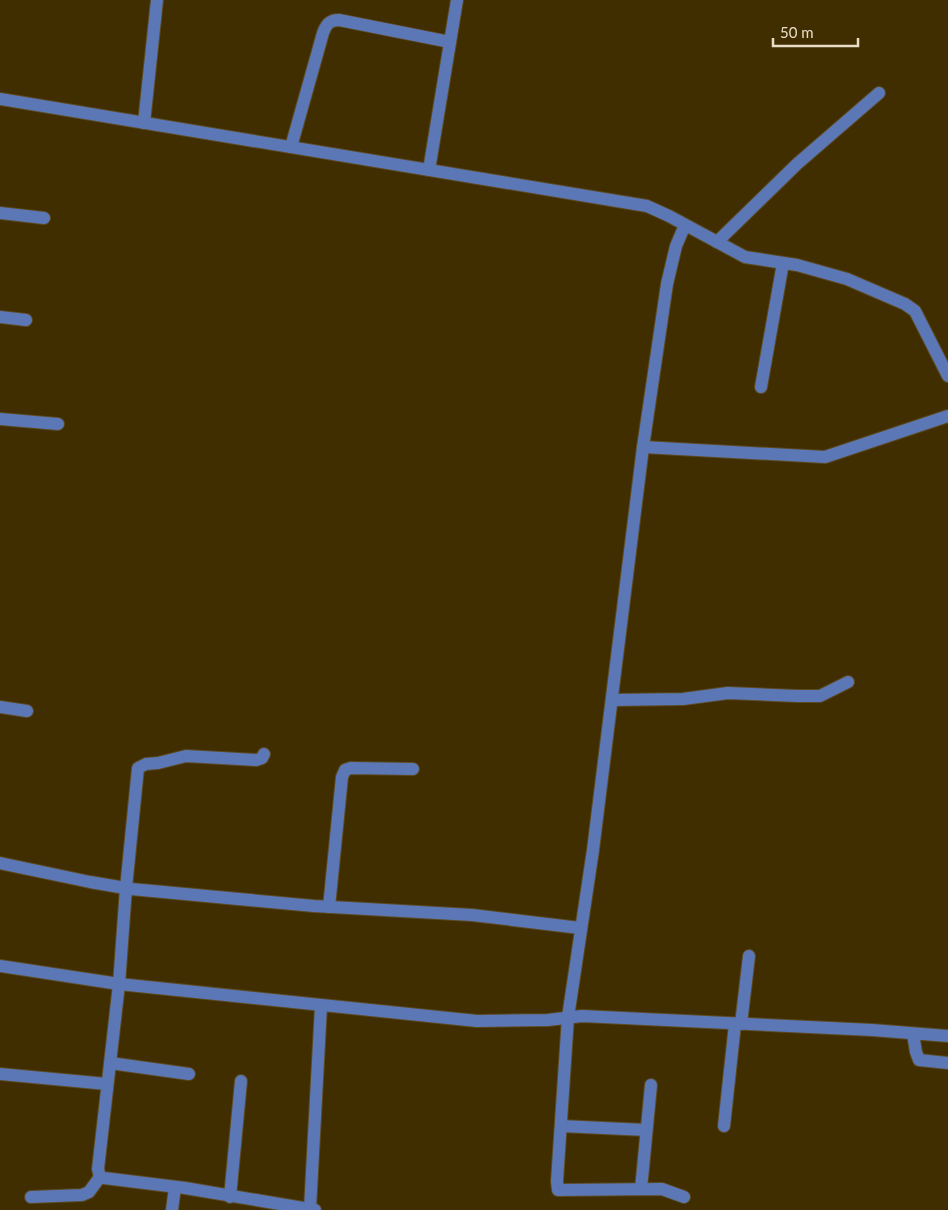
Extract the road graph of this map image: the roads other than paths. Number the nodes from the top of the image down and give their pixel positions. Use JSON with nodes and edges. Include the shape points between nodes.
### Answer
{"nodes":[{"id":1,"x":157,"y":0,"type":"edge"},
{"id":2,"x":457,"y":0,"type":"edge"},
{"id":3,"x":450,"y":42,"type":"junction"},
{"id":4,"x":879,"y":93,"type":"dead end"},
{"id":5,"x":0,"y":99,"type":"edge"},
{"id":6,"x":144,"y":123,"type":"junction"},
{"id":7,"x":291,"y":147,"type":"junction"},
{"id":8,"x":428,"y":170,"type":"junction"},
{"id":9,"x":0,"y":213,"type":"edge"},
{"id":10,"x":44,"y":218,"type":"dead end"},
{"id":11,"x":685,"y":225,"type":"junction"},
{"id":12,"x":717,"y":242,"type":"junction"},
{"id":13,"x":783,"y":263,"type":"junction"},
{"id":14,"x":0,"y":316,"type":"edge"},
{"id":15,"x":26,"y":320,"type":"dead end"},
{"id":16,"x":948,"y":376,"type":"edge"},
{"id":17,"x":761,"y":388,"type":"dead end"},
{"id":18,"x":948,"y":416,"type":"edge"},
{"id":19,"x":0,"y":419,"type":"edge"},
{"id":20,"x":58,"y":424,"type":"dead end"},
{"id":21,"x":643,"y":447,"type":"junction"},
{"id":22,"x":848,"y":682,"type":"dead end"},
{"id":23,"x":612,"y":700,"type":"junction"},
{"id":24,"x":0,"y":707,"type":"edge"},
{"id":25,"x":27,"y":711,"type":"dead end"},
{"id":26,"x":264,"y":754,"type":"dead end"},
{"id":27,"x":413,"y":769,"type":"dead end"},
{"id":28,"x":0,"y":863,"type":"edge"},
{"id":29,"x":126,"y":888,"type":"junction"},
{"id":30,"x":329,"y":907,"type":"junction"},
{"id":31,"x":580,"y":928,"type":"junction"},
{"id":32,"x":749,"y":956,"type":"dead end"},
{"id":33,"x":0,"y":966,"type":"edge"},
{"id":34,"x":119,"y":984,"type":"junction"},
{"id":35,"x":321,"y":1006,"type":"junction"},
{"id":36,"x":568,"y":1017,"type":"junction"},
{"id":37,"x":738,"y":1024,"type":"junction"},
{"id":38,"x":913,"y":1034,"type":"junction"},
{"id":39,"x":948,"y":1036,"type":"edge"},
{"id":40,"x":110,"y":1063,"type":"junction"},
{"id":41,"x":948,"y":1063,"type":"edge"},
{"id":42,"x":0,"y":1074,"type":"edge"},
{"id":43,"x":189,"y":1074,"type":"dead end"},
{"id":44,"x":241,"y":1081,"type":"dead end"},
{"id":45,"x":107,"y":1084,"type":"junction"},
{"id":46,"x":651,"y":1085,"type":"dead end"},
{"id":47,"x":561,"y":1126,"type":"junction"},
{"id":48,"x":724,"y":1126,"type":"dead end"},
{"id":49,"x":646,"y":1130,"type":"junction"},
{"id":50,"x":100,"y":1177,"type":"junction"},
{"id":51,"x":175,"y":1187,"type":"junction"},
{"id":52,"x":641,"y":1189,"type":"junction"},
{"id":53,"x":230,"y":1197,"type":"junction"},
{"id":54,"x":684,"y":1197,"type":"dead end"},
{"id":55,"x":31,"y":1198,"type":"dead end"},
{"id":56,"x":172,"y":1210,"type":"edge"},
{"id":57,"x":313,"y":1210,"type":"edge"}],
"edges":[{"from":1,"to":6,"type":"street"},
{"from":2,"to":3,"type":"street"},
{"from":3,"to":7,"type":"street","via":[[333,20],[323,33]]},
{"from":3,"to":8,"type":"street"},
{"from":4,"to":12,"type":"street","via":[[796,164]]},
{"from":5,"to":6,"type":"street"},
{"from":6,"to":7,"type":"street"},
{"from":7,"to":8,"type":"street"},
{"from":8,"to":11,"type":"street","via":[[647,206]]},
{"from":9,"to":10,"type":"street"},
{"from":11,"to":12,"type":"street"},
{"from":11,"to":21,"type":"street","via":[[667,284]]},
{"from":12,"to":13,"type":"street","via":[[744,257]]},
{"from":13,"to":16,"type":"street","via":[[847,279],[910,307]]},
{"from":13,"to":17,"type":"street"},
{"from":14,"to":15,"type":"street"},
{"from":18,"to":21,"type":"street","via":[[825,457]]},
{"from":19,"to":20,"type":"street"},
{"from":21,"to":23,"type":"street"},
{"from":22,"to":23,"type":"street","via":[[820,696],[728,693]]},
{"from":23,"to":31,"type":"street"},
{"from":24,"to":25,"type":"street"},
{"from":26,"to":29,"type":"street","via":[[256,760],[186,756],[138,768]]},
{"from":27,"to":30,"type":"street","via":[[345,770]]},
{"from":28,"to":29,"type":"street"},
{"from":29,"to":30,"type":"street"},
{"from":29,"to":34,"type":"street"},
{"from":30,"to":31,"type":"street","via":[[472,915]]},
{"from":31,"to":36,"type":"street"},
{"from":32,"to":37,"type":"street"},
{"from":33,"to":34,"type":"street"},
{"from":34,"to":35,"type":"street"},
{"from":34,"to":40,"type":"street"},
{"from":35,"to":36,"type":"street","via":[[477,1021]]},
{"from":35,"to":57,"type":"street"},
{"from":36,"to":37,"type":"street"},
{"from":36,"to":47,"type":"street"},
{"from":37,"to":38,"type":"street"},
{"from":37,"to":48,"type":"street"},
{"from":38,"to":39,"type":"street"},
{"from":38,"to":41,"type":"street","via":[[919,1060]]},
{"from":40,"to":43,"type":"street"},
{"from":40,"to":45,"type":"street"},
{"from":42,"to":45,"type":"street"},
{"from":44,"to":53,"type":"street"},
{"from":45,"to":50,"type":"street","via":[[98,1169]]},
{"from":46,"to":49,"type":"street"},
{"from":47,"to":49,"type":"street"},
{"from":47,"to":52,"type":"street","via":[[558,1190]]},
{"from":49,"to":52,"type":"street"},
{"from":50,"to":51,"type":"street"},
{"from":50,"to":55,"type":"street","via":[[82,1195]]},
{"from":51,"to":53,"type":"street"},
{"from":51,"to":56,"type":"street"},
{"from":52,"to":54,"type":"street","via":[[662,1189]]},
{"from":53,"to":57,"type":"street"}]}
